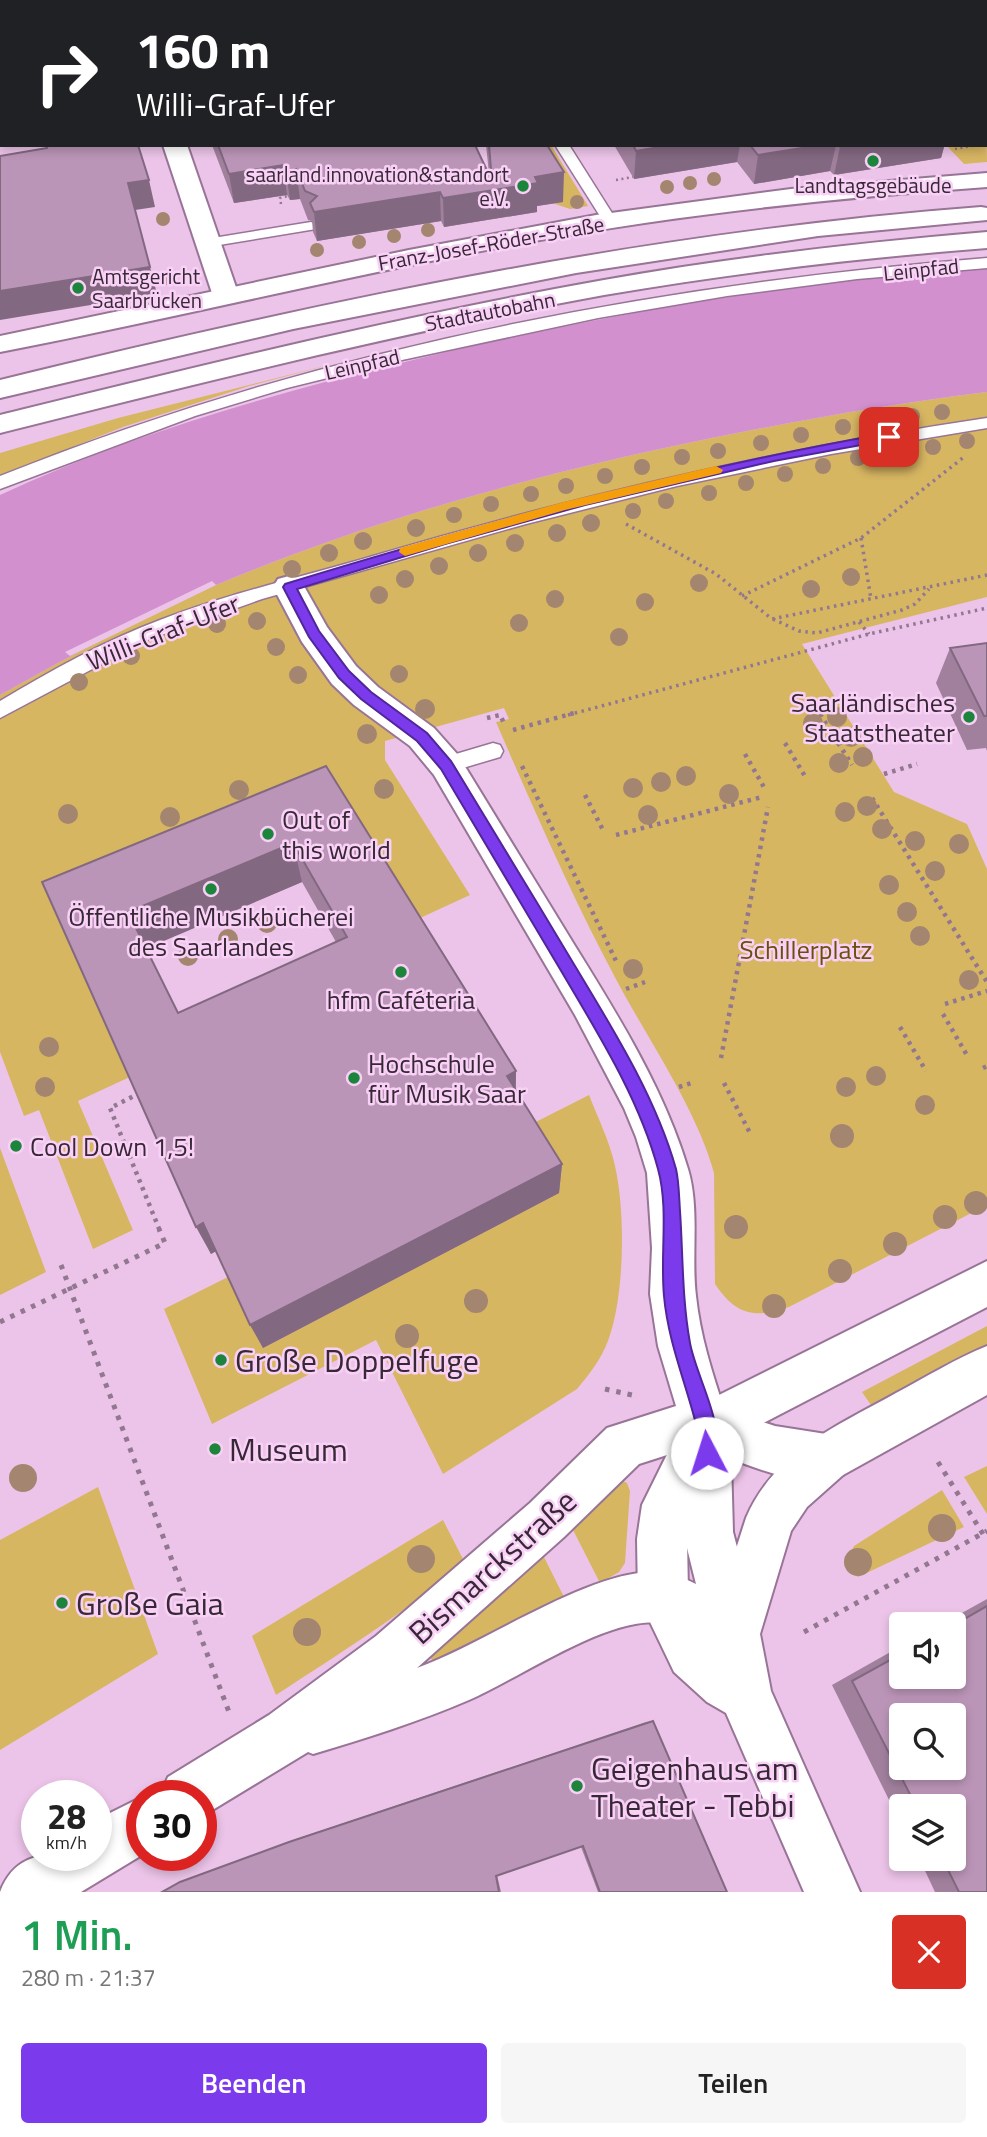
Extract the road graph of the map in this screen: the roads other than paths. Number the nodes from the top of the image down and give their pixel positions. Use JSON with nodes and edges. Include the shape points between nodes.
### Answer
{"nodes":[{"id":1,"x":176,"y":147,"type":"edge"},
{"id":2,"x":563,"y":147,"type":"edge"},
{"id":3,"x":987,"y":180,"type":"edge"},
{"id":4,"x":987,"y":214,"type":"edge"},
{"id":5,"x":610,"y":221,"type":"junction"},
{"id":6,"x":311,"y":226,"type":"edge"},
{"id":7,"x":987,"y":240,"type":"edge"},
{"id":8,"x":207,"y":243,"type":"junction"},
{"id":9,"x":987,"y":263,"type":"edge"},
{"id":10,"x":226,"y":296,"type":"junction"},
{"id":11,"x":0,"y":344,"type":"edge"},
{"id":12,"x":159,"y":386,"type":"junction"},
{"id":13,"x":0,"y":387,"type":"edge"},
{"id":14,"x":987,"y":422,"type":"edge"},
{"id":15,"x":0,"y":424,"type":"edge"},
{"id":16,"x":0,"y":439,"type":"edge"},
{"id":17,"x":0,"y":483,"type":"edge"},
{"id":18,"x":289,"y":587,"type":"junction"},
{"id":19,"x":0,"y":710,"type":"edge"},
{"id":20,"x":494,"y":751,"type":"dead end"},
{"id":21,"x":446,"y":765,"type":"junction"},
{"id":22,"x":987,"y":1283,"type":"edge"},
{"id":23,"x":987,"y":1369,"type":"edge"},
{"id":24,"x":706,"y":1427,"type":"junction"},
{"id":25,"x":826,"y":1458,"type":"junction"},
{"id":26,"x":663,"y":1597,"type":"junction"},
{"id":27,"x":734,"y":1634,"type":"junction"},
{"id":28,"x":745,"y":1694,"type":"junction"},
{"id":29,"x":288,"y":1734,"type":"junction"},
{"id":30,"x":213,"y":1780,"type":"edge"},
{"id":31,"x":63,"y":1871,"type":"edge"},
{"id":32,"x":28,"y":1892,"type":"edge"},
{"id":33,"x":832,"y":1892,"type":"edge"}],
"edges":[{"from":1,"to":8,"type":"main road"},
{"from":2,"to":5,"type":"lane"},
{"from":3,"to":5,"type":"main road","name":"Franz-Josef-Röder-Straße","via":[[789,197]]},
{"from":4,"to":13,"type":"main road","name":"Stadtautobahn","via":[[778,233],[639,253],[466,284]]},
{"from":5,"to":10,"type":"main road","name":"Franz-Josef-Röder-Straße"},
{"from":6,"to":8,"type":"lane"},
{"from":7,"to":12,"type":"main road","name":"Stadtautobahn","via":[[659,279],[481,311]]},
{"from":8,"to":10,"type":"main road"},
{"from":9,"to":17,"type":"lane","name":"Leinpfad","via":[[834,277],[632,308],[351,366],[128,432]]},
{"from":10,"to":11,"type":"main road","name":"Franz-Josef-Röder-Straße"},
{"from":12,"to":15,"type":"main road","name":"Stadtautobahn"},
{"from":12,"to":16,"type":"main road"},
{"from":14,"to":18,"type":"lane","name":"Willi-Graf-Ufer","via":[[774,457],[584,501]]},
{"from":18,"to":19,"type":"lane","name":"Willi-Graf-Ufer","via":[[146,633]]},
{"from":18,"to":21,"type":"main road","via":[[314,634],[344,675],[422,737]]},
{"from":20,"to":21,"type":"lane"},
{"from":21,"to":24,"type":"main road","via":[[589,1003],[657,1137],[668,1173],[673,1294],[681,1346]]},
{"from":22,"to":24,"type":"main road"},
{"from":23,"to":25,"type":"main road"},
{"from":24,"to":25,"type":"main road","via":[[775,1450]]},
{"from":24,"to":26,"type":"main road","via":[[667,1505],[662,1539]]},
{"from":24,"to":27,"type":"main road","via":[[708,1532]]},
{"from":24,"to":29,"type":"main road","name":"Bismarckstraße","via":[[667,1431],[624,1445],[463,1595]]},
{"from":25,"to":27,"type":"main road","via":[[790,1490],[771,1518]]},
{"from":26,"to":27,"type":"main road"},
{"from":26,"to":28,"type":"main road","via":[[692,1654]]},
{"from":26,"to":29,"type":"main road","name":"Bismarckstraße","via":[[616,1601],[410,1698]]},
{"from":27,"to":28,"type":"main road"},
{"from":28,"to":33,"type":"main road"},
{"from":29,"to":30,"type":"main road","name":"Bismarckstraße"},
{"from":31,"to":32,"type":"main road"}]}
